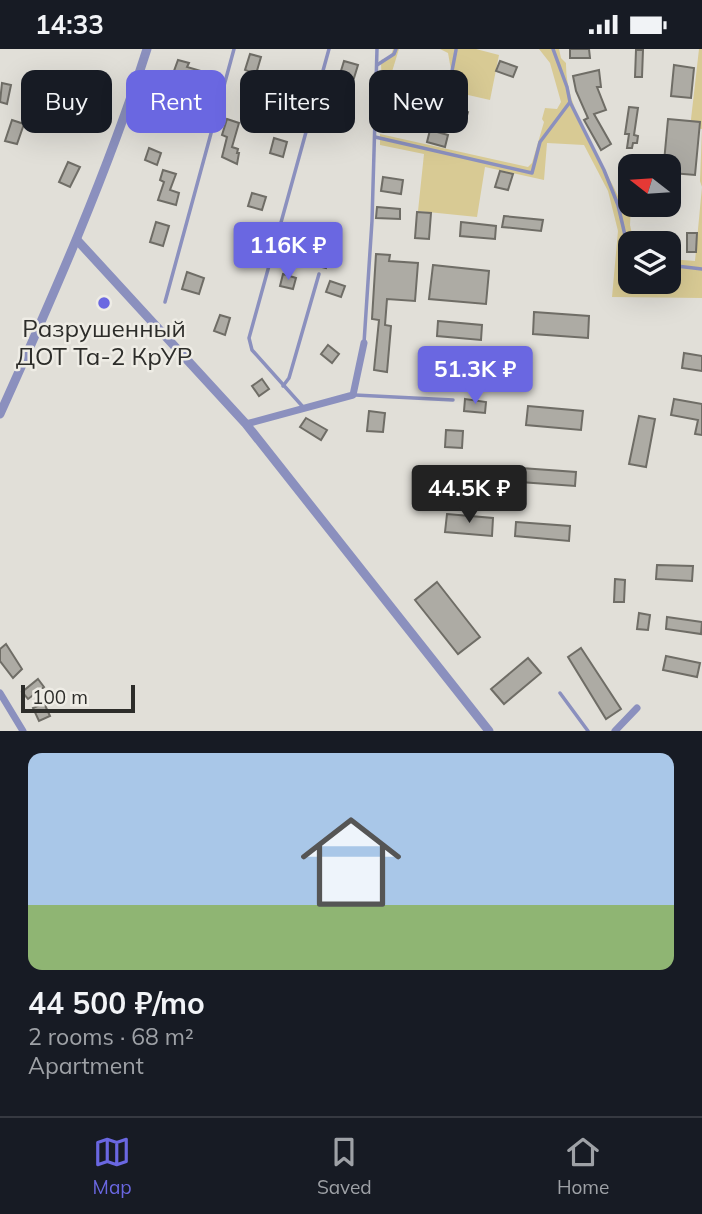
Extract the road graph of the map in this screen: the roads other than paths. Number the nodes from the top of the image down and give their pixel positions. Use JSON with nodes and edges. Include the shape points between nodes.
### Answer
{"nodes":[{"id":1,"x":147,"y":49,"type":"edge"},
{"id":2,"x":234,"y":49,"type":"edge"},
{"id":3,"x":330,"y":49,"type":"edge"},
{"id":4,"x":377,"y":49,"type":"edge"},
{"id":5,"x":396,"y":49,"type":"edge"},
{"id":6,"x":455,"y":49,"type":"edge"},
{"id":7,"x":553,"y":49,"type":"edge"},
{"id":8,"x":377,"y":65,"type":"junction"},
{"id":9,"x":452,"y":70,"type":"edge"},
{"id":10,"x":570,"y":101,"type":"junction"},
{"id":11,"x":375,"y":137,"type":"junction"},
{"id":12,"x":624,"y":231,"type":"edge"},
{"id":13,"x":77,"y":240,"type":"junction"},
{"id":14,"x":681,"y":267,"type":"edge"},
{"id":15,"x":702,"y":269,"type":"edge"},
{"id":16,"x":319,"y":274,"type":"dead end"},
{"id":17,"x":165,"y":302,"type":"dead end"},
{"id":18,"x":364,"y":343,"type":"joint"},
{"id":19,"x":283,"y":386,"type":"junction"},
{"id":20,"x":353,"y":394,"type":"junction"},
{"id":21,"x":453,"y":400,"type":"dead end"},
{"id":22,"x":304,"y":408,"type":"junction"},
{"id":23,"x":0,"y":414,"type":"edge"},
{"id":24,"x":246,"y":424,"type":"junction"},
{"id":25,"x":0,"y":693,"type":"edge"},
{"id":26,"x":560,"y":693,"type":"dead end"},
{"id":27,"x":637,"y":708,"type":"dead end"},
{"id":28,"x":23,"y":731,"type":"edge"},
{"id":29,"x":489,"y":731,"type":"edge"},
{"id":30,"x":589,"y":731,"type":"edge"},
{"id":31,"x":615,"y":731,"type":"edge"}],
"edges":[{"from":1,"to":13,"type":"street"},
{"from":2,"to":17,"type":"lane"},
{"from":3,"to":19,"type":"lane","via":[[249,338],[252,350]]},
{"from":4,"to":8,"type":"lane"},
{"from":5,"to":8,"type":"lane"},
{"from":6,"to":9,"type":"lane"},
{"from":7,"to":10,"type":"lane"},
{"from":8,"to":11,"type":"lane"},
{"from":10,"to":11,"type":"lane","via":[[540,142],[532,173]]},
{"from":10,"to":12,"type":"lane","via":[[609,181]]},
{"from":11,"to":18,"type":"lane"},
{"from":13,"to":23,"type":"street"},
{"from":13,"to":24,"type":"street"},
{"from":14,"to":15,"type":"lane"},
{"from":16,"to":19,"type":"lane","via":[[289,379]]},
{"from":18,"to":20,"type":"street"},
{"from":19,"to":22,"type":"lane"},
{"from":20,"to":21,"type":"lane"},
{"from":20,"to":22,"type":"street"},
{"from":22,"to":24,"type":"street"},
{"from":24,"to":29,"type":"street"},
{"from":25,"to":28,"type":"street"},
{"from":26,"to":30,"type":"lane"},
{"from":27,"to":31,"type":"street"}]}
